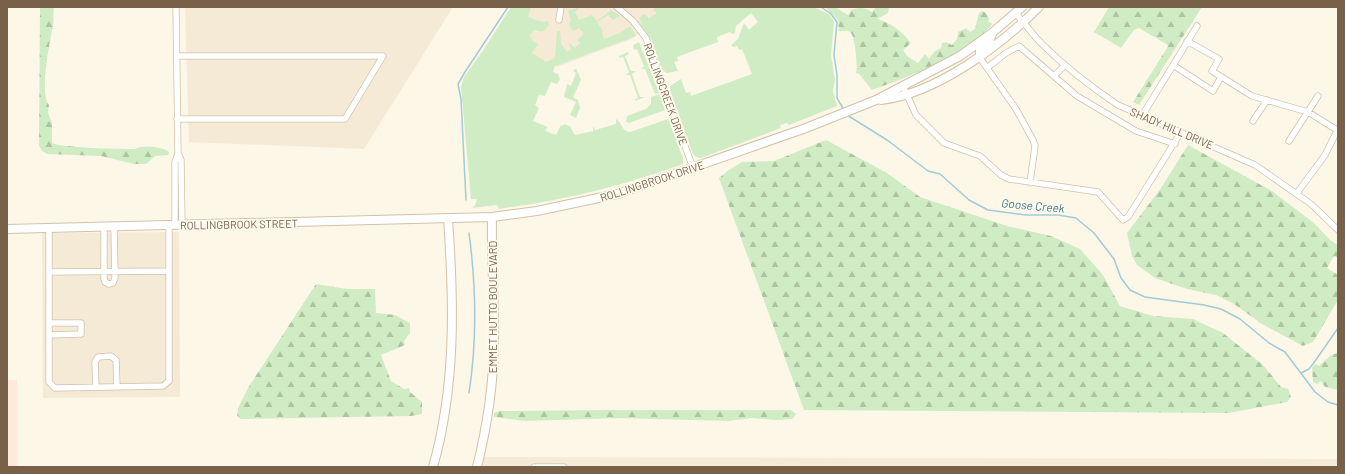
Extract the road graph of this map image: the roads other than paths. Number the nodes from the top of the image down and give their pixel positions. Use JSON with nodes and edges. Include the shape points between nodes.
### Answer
{"nodes":[{"id":1,"x":176,"y":7,"type":"edge"},
{"id":2,"x":562,"y":7,"type":"edge"},
{"id":3,"x":617,"y":7,"type":"edge"},
{"id":4,"x":1022,"y":7,"type":"edge"},
{"id":5,"x":1039,"y":7,"type":"edge"},
{"id":6,"x":1016,"y":14,"type":"junction"},
{"id":7,"x":559,"y":20,"type":"dead end"},
{"id":8,"x":1023,"y":22,"type":"junction"},
{"id":9,"x":1197,"y":26,"type":"dead end"},
{"id":10,"x":992,"y":33,"type":"junction"},
{"id":11,"x":1187,"y":41,"type":"junction"},
{"id":12,"x":177,"y":56,"type":"junction"},
{"id":13,"x":980,"y":58,"type":"junction"},
{"id":14,"x":1065,"y":65,"type":"junction"},
{"id":15,"x":1173,"y":65,"type":"junction"},
{"id":16,"x":987,"y":68,"type":"junction"},
{"id":17,"x":1054,"y":76,"type":"junction"},
{"id":18,"x":1221,"y":78,"type":"junction"},
{"id":19,"x":904,"y":90,"type":"junction"},
{"id":20,"x":1318,"y":96,"type":"dead end"},
{"id":21,"x":1267,"y":100,"type":"junction"},
{"id":22,"x":1308,"y":112,"type":"junction"},
{"id":23,"x":1142,"y":116,"type":"junction"},
{"id":24,"x":177,"y":119,"type":"junction"},
{"id":25,"x":1253,"y":121,"type":"dead end"},
{"id":26,"x":1338,"y":130,"type":"edge"},
{"id":27,"x":1181,"y":132,"type":"junction"},
{"id":28,"x":1289,"y":140,"type":"dead end"},
{"id":29,"x":1175,"y":144,"type":"junction"},
{"id":30,"x":693,"y":168,"type":"junction"},
{"id":31,"x":1030,"y":183,"type":"junction"},
{"id":32,"x":1297,"y":193,"type":"junction"},
{"id":33,"x":492,"y":217,"type":"junction"},
{"id":34,"x":470,"y":218,"type":"joint"},
{"id":35,"x":448,"y":219,"type":"junction"},
{"id":36,"x":175,"y":225,"type":"junction"},
{"id":37,"x":104,"y":227,"type":"junction"},
{"id":38,"x":114,"y":227,"type":"junction"},
{"id":39,"x":49,"y":228,"type":"junction"},
{"id":40,"x":7,"y":229,"type":"edge"},
{"id":41,"x":1338,"y":230,"type":"edge"},
{"id":42,"x":104,"y":271,"type":"junction"},
{"id":43,"x":115,"y":271,"type":"junction"},
{"id":44,"x":169,"y":271,"type":"junction"},
{"id":45,"x":50,"y":272,"type":"junction"},
{"id":46,"x":49,"y":323,"type":"junction"},
{"id":47,"x":49,"y":335,"type":"junction"},
{"id":48,"x":96,"y":387,"type":"junction"},
{"id":49,"x":117,"y":387,"type":"junction"},
{"id":50,"x":433,"y":467,"type":"edge"},
{"id":51,"x":477,"y":467,"type":"edge"},
{"id":52,"x":534,"y":467,"type":"edge"},
{"id":53,"x":564,"y":467,"type":"edge"}],
"edges":[{"from":1,"to":12,"type":"street"},
{"from":2,"to":7,"type":"street"},
{"from":3,"to":30,"type":"street","name":"ROLLINGCREEK DRIVE","via":[[633,21],[646,38]]},
{"from":4,"to":6,"type":"main road"},
{"from":5,"to":8,"type":"main road"},
{"from":6,"to":8,"type":"street","name":"SHADY HILL DRIVE"},
{"from":6,"to":10,"type":"main road"},
{"from":8,"to":13,"type":"main road"},
{"from":8,"to":14,"type":"street","name":"SHADY HILL DRIVE"},
{"from":9,"to":11,"type":"street"},
{"from":10,"to":13,"type":"main road","via":[[989,42],[980,50]]},
{"from":10,"to":19,"type":"main road","via":[[954,60]]},
{"from":11,"to":15,"type":"street"},
{"from":11,"to":18,"type":"street","via":[[1219,59],[1212,72]]},
{"from":12,"to":24,"type":"street"},
{"from":12,"to":24,"type":"street","via":[[383,56],[345,119]]},
{"from":13,"to":16,"type":"street"},
{"from":13,"to":19,"type":"main road","via":[[930,84]]},
{"from":14,"to":17,"type":"street"},
{"from":14,"to":23,"type":"street","name":"SHADY HILL DRIVE","via":[[1109,99]]},
{"from":15,"to":18,"type":"street","via":[[1213,91]]},
{"from":15,"to":23,"type":"street"},
{"from":16,"to":17,"type":"street","via":[[1017,46]]},
{"from":16,"to":31,"type":"street","via":[[1016,109],[1033,140],[1035,146]]},
{"from":17,"to":29,"type":"street","via":[[1076,95],[1136,131]]},
{"from":18,"to":21,"type":"street","via":[[1252,96]]},
{"from":19,"to":30,"type":"main road","name":"ROLLINGBROOK DRIVE","via":[[890,99],[876,100]]},
{"from":19,"to":31,"type":"street","via":[[916,115],[944,143],[980,156],[1004,177]]},
{"from":20,"to":22,"type":"street"},
{"from":21,"to":22,"type":"street"},
{"from":21,"to":25,"type":"street"},
{"from":22,"to":26,"type":"street"},
{"from":22,"to":28,"type":"street"},
{"from":23,"to":27,"type":"street","name":"SHADY HILL DRIVE"},
{"from":24,"to":36,"type":"street"},
{"from":26,"to":32,"type":"street","via":[[1325,155]]},
{"from":27,"to":29,"type":"street"},
{"from":27,"to":32,"type":"street","name":"SHADY HILL DRIVE","via":[[1255,165]]},
{"from":29,"to":31,"type":"street","via":[[1128,217],[1123,220],[1098,192]]},
{"from":30,"to":33,"type":"main road","name":"ROLLINGBROOK DRIVE","via":[[617,194],[537,211]]},
{"from":32,"to":41,"type":"street","name":"SHADY HILL DRIVE"},
{"from":33,"to":34,"type":"main road","name":"ROLLINGBROOK DRIVE"},
{"from":33,"to":51,"type":"main road","name":"EMMET HUTTO BOULEVARD","via":[[493,370],[486,428]]},
{"from":34,"to":35,"type":"main road","name":"ROLLINGBROOK STREET"},
{"from":35,"to":36,"type":"main road","name":"ROLLINGBROOK STREET"},
{"from":35,"to":50,"type":"main road","via":[[453,310],[450,377],[441,438]]},
{"from":36,"to":38,"type":"main road","name":"ROLLINGBROOK STREET"},
{"from":36,"to":44,"type":"street"},
{"from":37,"to":38,"type":"main road","name":"ROLLINGBROOK STREET"},
{"from":37,"to":39,"type":"main road","name":"ROLLINGBROOK STREET"},
{"from":37,"to":42,"type":"street"},
{"from":38,"to":43,"type":"street"},
{"from":39,"to":40,"type":"main road","name":"ROLLINGBROOK STREET"},
{"from":39,"to":45,"type":"street"},
{"from":42,"to":43,"type":"street"},
{"from":42,"to":43,"type":"street","via":[[105,282],[109,284],[113,283]]},
{"from":42,"to":45,"type":"street"},
{"from":43,"to":44,"type":"street"},
{"from":44,"to":49,"type":"street","via":[[169,381],[163,386]]},
{"from":45,"to":46,"type":"street"},
{"from":46,"to":47,"type":"street"},
{"from":46,"to":47,"type":"street","via":[[81,323],[81,334]]},
{"from":47,"to":48,"type":"street","via":[[49,382],[55,388]]},
{"from":48,"to":49,"type":"street"},
{"from":48,"to":49,"type":"street","via":[[95,362],[98,357],[111,356],[116,360]]},
{"from":52,"to":53,"type":"street"}]}
